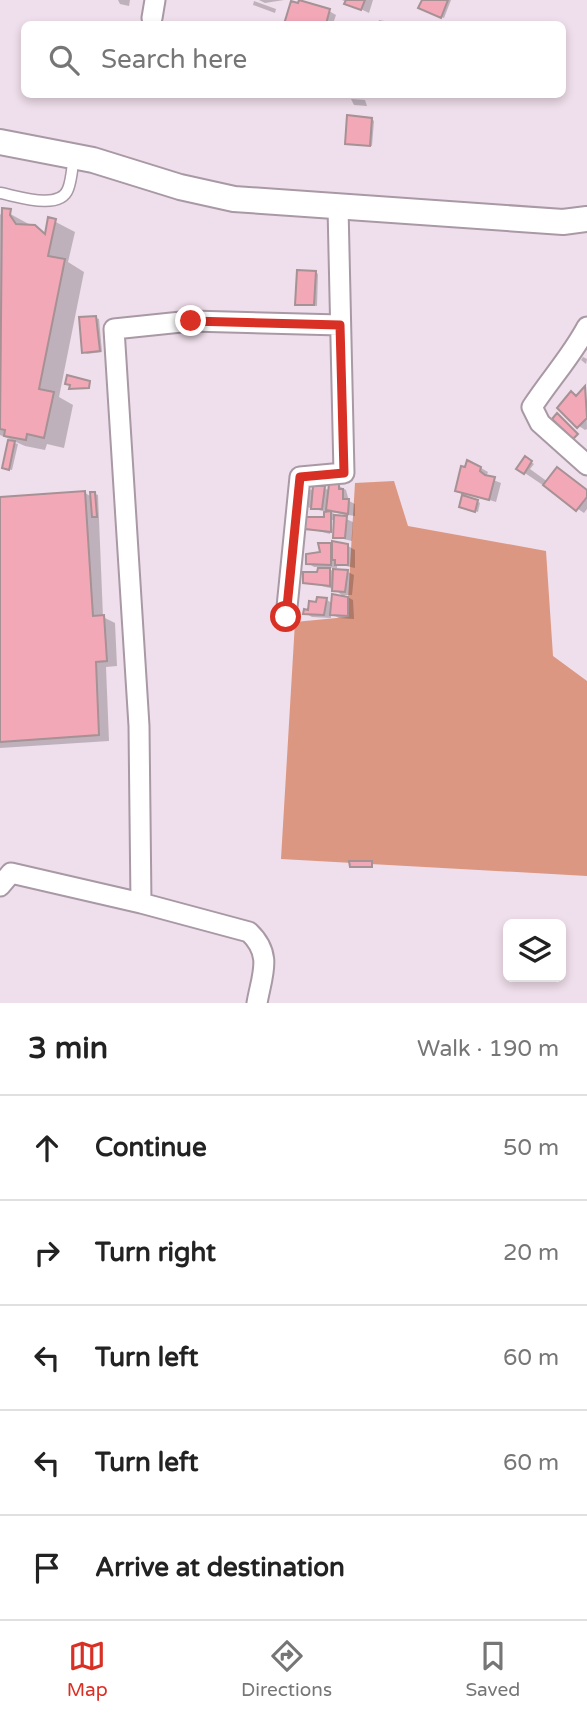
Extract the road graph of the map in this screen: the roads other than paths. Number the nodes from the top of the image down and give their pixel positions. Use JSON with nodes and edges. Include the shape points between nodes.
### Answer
{"nodes":[{"id":1,"x":0,"y":142,"type":"edge"},
{"id":2,"x":74,"y":156,"type":"junction"},
{"id":3,"x":0,"y":193,"type":"edge"},
{"id":4,"x":338,"y":207,"type":"junction"},
{"id":5,"x":587,"y":219,"type":"edge"},
{"id":6,"x":340,"y":325,"type":"junction"},
{"id":7,"x":587,"y":327,"type":"edge"},
{"id":8,"x":587,"y":465,"type":"edge"},
{"id":9,"x":286,"y":617,"type":"dead end"},
{"id":10,"x":0,"y":886,"type":"edge"},
{"id":11,"x":141,"y":903,"type":"junction"},
{"id":12,"x":257,"y":1003,"type":"edge"}],
"edges":[{"from":1,"to":2,"type":"street"},
{"from":2,"to":3,"type":"lane","via":[[63,198],[52,201]]},
{"from":2,"to":4,"type":"street","via":[[208,194]]},
{"from":4,"to":5,"type":"street","via":[[563,222]]},
{"from":4,"to":6,"type":"street"},
{"from":6,"to":9,"type":"street","via":[[344,473],[300,477]]},
{"from":6,"to":11,"type":"street","via":[[191,321],[114,329],[139,726]]},
{"from":7,"to":8,"type":"street","via":[[569,360],[532,407],[540,424]]},
{"from":10,"to":11,"type":"street","via":[[12,873]]},
{"from":11,"to":12,"type":"street","via":[[249,932],[265,955]]}]}
